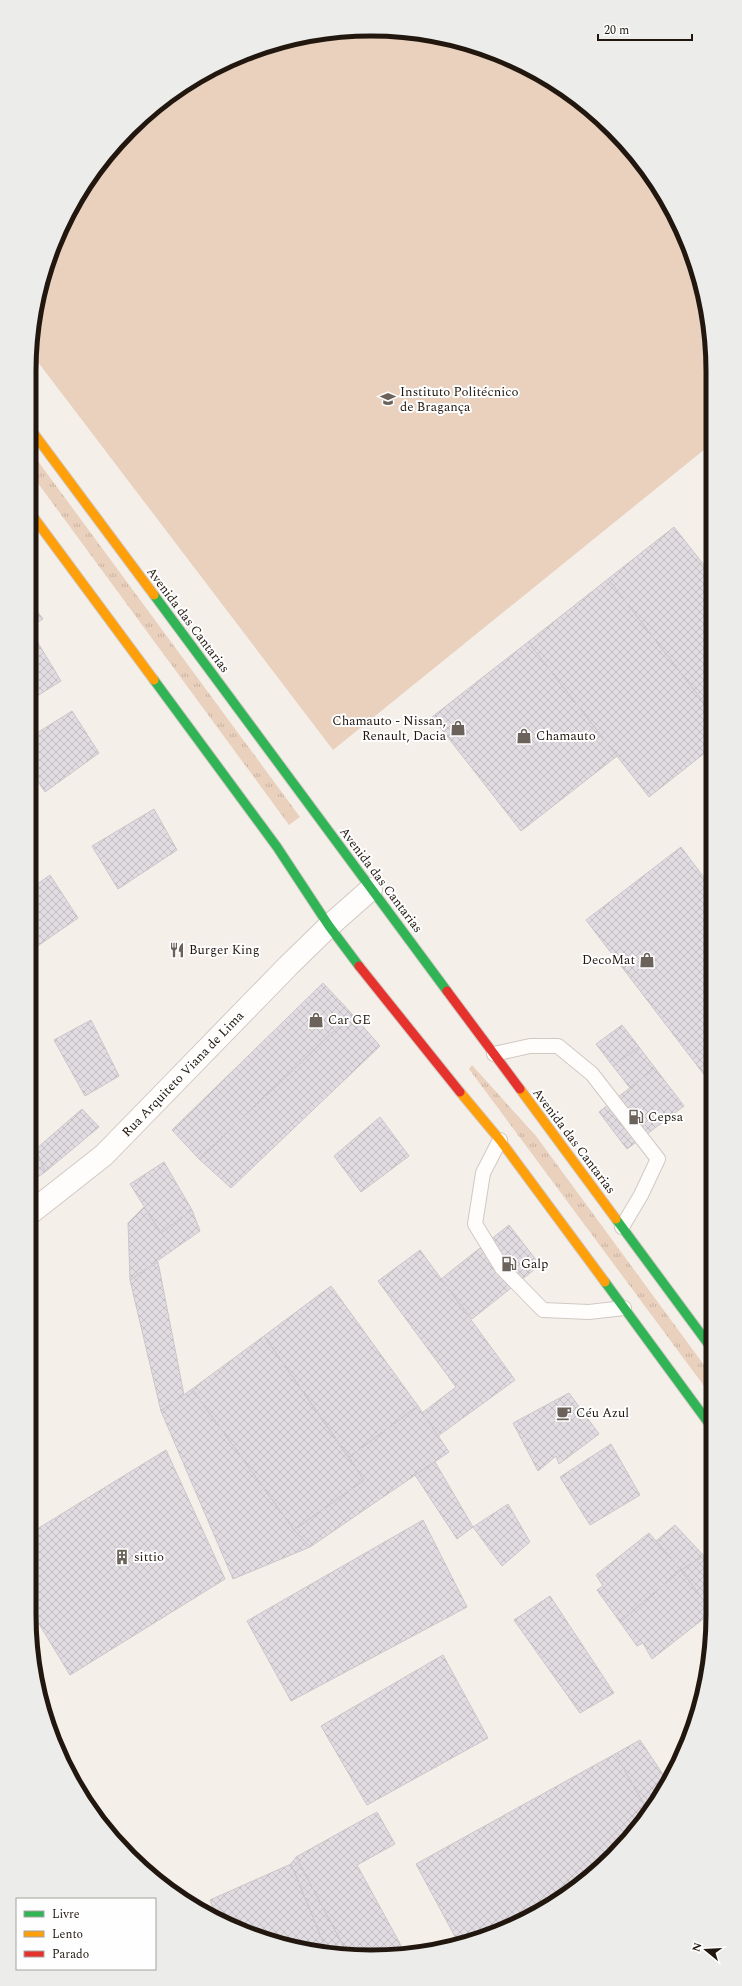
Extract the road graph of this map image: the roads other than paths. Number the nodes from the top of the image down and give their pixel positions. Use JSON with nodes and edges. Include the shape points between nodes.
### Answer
{"nodes":[{"id":1,"x":36,"y":436,"type":"edge"},
{"id":2,"x":36,"y":520,"type":"edge"},
{"id":3,"x":371,"y":889,"type":"junction"},
{"id":4,"x":329,"y":926,"type":"junction"},
{"id":5,"x":494,"y":1054,"type":"junction"},
{"id":6,"x":500,"y":1140,"type":"junction"},
{"id":7,"x":36,"y":1208,"type":"edge"},
{"id":8,"x":622,"y":1227,"type":"junction"},
{"id":9,"x":624,"y":1308,"type":"junction"},
{"id":10,"x":706,"y":1341,"type":"edge"},
{"id":11,"x":706,"y":1419,"type":"edge"}],
"edges":[{"from":1,"to":3,"type":"main road","name":"Avenida das Cantarias"},
{"from":2,"to":4,"type":"main road","via":[[277,847]]},
{"from":3,"to":4,"type":"street","name":"Rua Arquiteto Viana de Lima"},
{"from":3,"to":5,"type":"main road","name":"Avenida das Cantarias"},
{"from":4,"to":6,"type":"main road"},
{"from":4,"to":7,"type":"street","name":"Rua Arquiteto Viana de Lima","via":[[104,1155]]},
{"from":5,"to":8,"type":"main road","name":"Avenida das Cantarias"},
{"from":5,"to":8,"type":"lane","via":[[530,1046],[558,1046],[592,1074],[658,1159],[641,1196]]},
{"from":6,"to":9,"type":"main road"},
{"from":6,"to":9,"type":"lane","via":[[483,1173],[475,1224],[502,1268],[543,1310],[589,1312]]},
{"from":8,"to":10,"type":"main road","name":"Avenida das Cantarias"},
{"from":9,"to":11,"type":"main road"}]}
